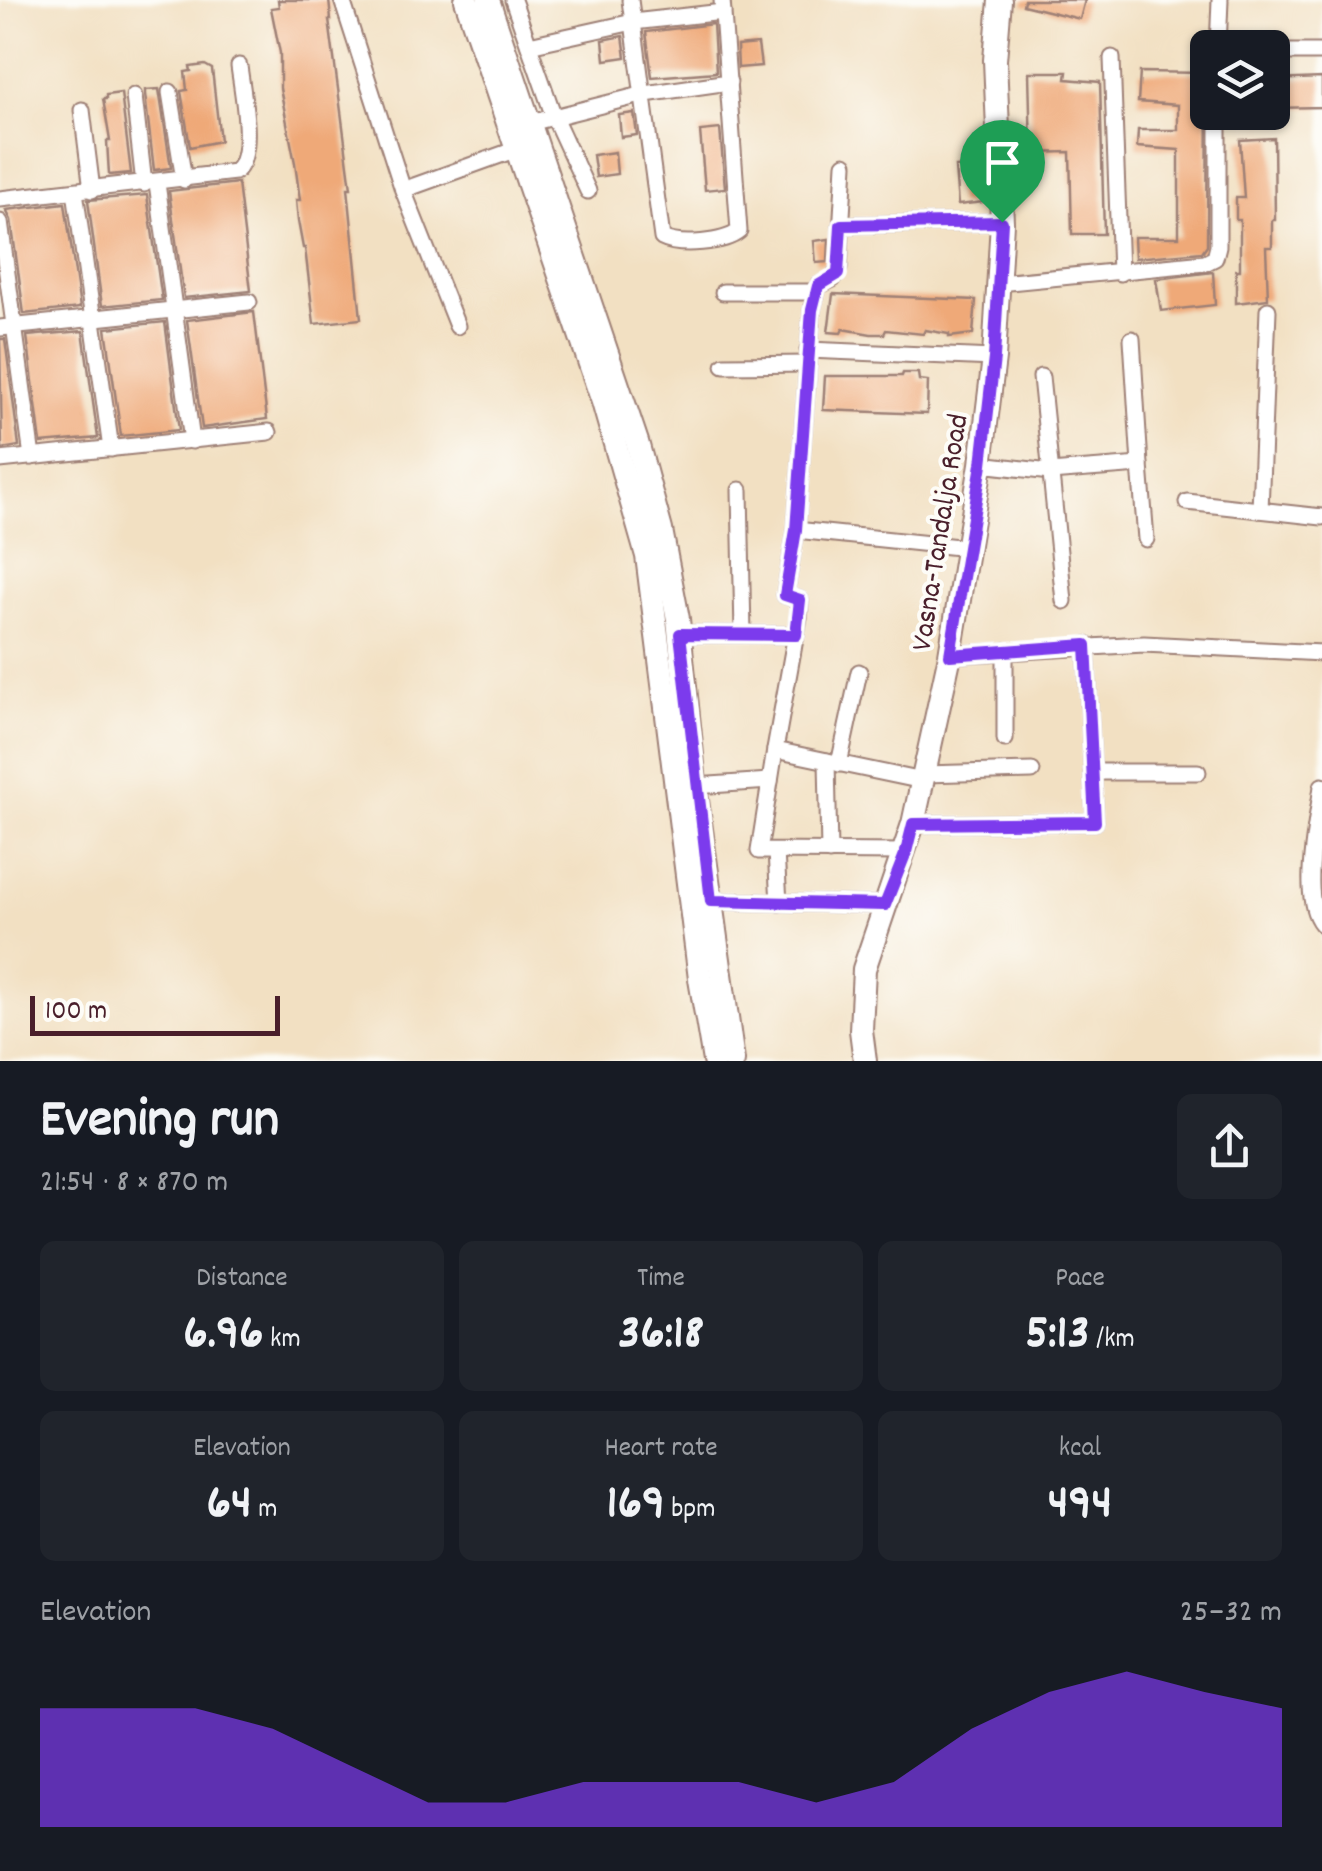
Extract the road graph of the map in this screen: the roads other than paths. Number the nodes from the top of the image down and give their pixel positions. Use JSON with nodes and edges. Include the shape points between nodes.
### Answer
{"nodes":[{"id":1,"x":342,"y":0,"type":"edge"},
{"id":2,"x":466,"y":0,"type":"edge"},
{"id":3,"x":488,"y":0,"type":"edge"},
{"id":4,"x":513,"y":0,"type":"edge"},
{"id":5,"x":630,"y":0,"type":"edge"},
{"id":6,"x":1000,"y":0,"type":"edge"},
{"id":7,"x":1220,"y":0,"type":"edge"},
{"id":8,"x":722,"y":6,"type":"edge"},
{"id":9,"x":633,"y":22,"type":"junction"},
{"id":10,"x":1219,"y":30,"type":"edge"},
{"id":11,"x":529,"y":46,"type":"junction"},
{"id":12,"x":1290,"y":52,"type":"edge"},
{"id":13,"x":1322,"y":52,"type":"edge"},
{"id":14,"x":1112,"y":58,"type":"dead end"},
{"id":15,"x":240,"y":66,"type":"dead end"},
{"id":16,"x":728,"y":82,"type":"junction"},
{"id":17,"x":170,"y":92,"type":"dead end"},
{"id":18,"x":645,"y":94,"type":"junction"},
{"id":19,"x":134,"y":96,"type":"dead end"},
{"id":20,"x":82,"y":110,"type":"dead end"},
{"id":21,"x":554,"y":117,"type":"junction"},
{"id":22,"x":1218,"y":130,"type":"edge"},
{"id":23,"x":519,"y":133,"type":"junction"},
{"id":24,"x":845,"y":164,"type":"dead end"},
{"id":25,"x":184,"y":180,"type":"junction"},
{"id":26,"x":150,"y":184,"type":"junction"},
{"id":27,"x":84,"y":190,"type":"junction"},
{"id":28,"x":403,"y":190,"type":"junction"},
{"id":29,"x":588,"y":191,"type":"dead end"},
{"id":30,"x":0,"y":199,"type":"edge"},
{"id":31,"x":0,"y":222,"type":"edge"},
{"id":32,"x":1002,"y":222,"type":"junction"},
{"id":33,"x":841,"y":225,"type":"junction"},
{"id":34,"x":1120,"y":273,"type":"junction"},
{"id":35,"x":999,"y":283,"type":"junction"},
{"id":36,"x":723,"y":292,"type":"dead end"},
{"id":37,"x":814,"y":292,"type":"junction"},
{"id":38,"x":249,"y":302,"type":"dead end"},
{"id":39,"x":1268,"y":310,"type":"dead end"},
{"id":40,"x":175,"y":311,"type":"junction"},
{"id":41,"x":94,"y":318,"type":"junction"},
{"id":42,"x":456,"y":326,"type":"dead end"},
{"id":43,"x":7,"y":327,"type":"edge"},
{"id":44,"x":1132,"y":340,"type":"dead end"},
{"id":45,"x":808,"y":357,"type":"junction"},
{"id":46,"x":994,"y":358,"type":"junction"},
{"id":47,"x":724,"y":365,"type":"dead end"},
{"id":48,"x":1040,"y":378,"type":"dead end"},
{"id":49,"x":269,"y":432,"type":"dead end"},
{"id":50,"x":192,"y":440,"type":"junction"},
{"id":51,"x":112,"y":450,"type":"junction"},
{"id":52,"x":32,"y":457,"type":"junction"},
{"id":53,"x":0,"y":460,"type":"edge"},
{"id":54,"x":982,"y":464,"type":"junction"},
{"id":55,"x":1140,"y":465,"type":"junction"},
{"id":56,"x":1050,"y":472,"type":"junction"},
{"id":57,"x":740,"y":490,"type":"dead end"},
{"id":58,"x":1187,"y":502,"type":"dead end"},
{"id":59,"x":1260,"y":510,"type":"junction"},
{"id":60,"x":1322,"y":517,"type":"edge"},
{"id":61,"x":796,"y":530,"type":"junction"},
{"id":62,"x":1146,"y":539,"type":"dead end"},
{"id":63,"x":968,"y":548,"type":"junction"},
{"id":64,"x":1064,"y":601,"type":"dead end"},
{"id":65,"x":680,"y":634,"type":"junction"},
{"id":66,"x":743,"y":634,"type":"junction"},
{"id":67,"x":796,"y":635,"type":"junction"},
{"id":68,"x":1086,"y":645,"type":"junction"},
{"id":69,"x":1005,"y":650,"type":"junction"},
{"id":70,"x":1322,"y":654,"type":"edge"},
{"id":71,"x":950,"y":655,"type":"junction"},
{"id":72,"x":859,"y":672,"type":"dead end"},
{"id":73,"x":1006,"y":740,"type":"dead end"},
{"id":74,"x":774,"y":750,"type":"junction"},
{"id":75,"x":833,"y":762,"type":"junction"},
{"id":76,"x":1032,"y":771,"type":"dead end"},
{"id":77,"x":1092,"y":772,"type":"junction"},
{"id":78,"x":1198,"y":772,"type":"dead end"},
{"id":79,"x":924,"y":778,"type":"junction"},
{"id":80,"x":770,"y":781,"type":"junction"},
{"id":81,"x":696,"y":786,"type":"junction"},
{"id":82,"x":1322,"y":786,"type":"edge"},
{"id":83,"x":913,"y":824,"type":"junction"},
{"id":84,"x":776,"y":852,"type":"junction"},
{"id":85,"x":829,"y":852,"type":"junction"},
{"id":86,"x":906,"y":852,"type":"junction"},
{"id":87,"x":711,"y":901,"type":"junction"},
{"id":88,"x":779,"y":902,"type":"junction"},
{"id":89,"x":885,"y":905,"type":"junction"},
{"id":90,"x":1322,"y":924,"type":"edge"},
{"id":91,"x":714,"y":1061,"type":"edge"},
{"id":92,"x":732,"y":1061,"type":"edge"},
{"id":93,"x":865,"y":1061,"type":"edge"}],
"edges":[{"from":1,"to":28,"type":"street"},
{"from":2,"to":23,"type":"street"},
{"from":3,"to":23,"type":"street"},
{"from":4,"to":11,"type":"street"},
{"from":5,"to":9,"type":"street"},
{"from":6,"to":32,"type":"street","name":"Vasna-Tandalja Road","via":[[995,60]]},
{"from":7,"to":10,"type":"street"},
{"from":8,"to":9,"type":"street"},
{"from":8,"to":16,"type":"street"},
{"from":9,"to":11,"type":"street"},
{"from":9,"to":18,"type":"street"},
{"from":11,"to":21,"type":"street"},
{"from":12,"to":13,"type":"street"},
{"from":14,"to":34,"type":"street"},
{"from":15,"to":25,"type":"street","via":[[247,149],[242,167]]},
{"from":16,"to":18,"type":"street"},
{"from":16,"to":18,"type":"street","via":[[740,225],[732,237],[673,243],[662,238]]},
{"from":17,"to":25,"type":"street"},
{"from":18,"to":21,"type":"street"},
{"from":19,"to":26,"type":"street"},
{"from":20,"to":27,"type":"street"},
{"from":21,"to":23,"type":"street"},
{"from":21,"to":29,"type":"street"},
{"from":22,"to":34,"type":"street","via":[[1215,258]]},
{"from":23,"to":28,"type":"street"},
{"from":23,"to":65,"type":"street","via":[[637,442]]},
{"from":23,"to":91,"type":"street","via":[[646,556]]},
{"from":24,"to":33,"type":"street"},
{"from":25,"to":26,"type":"street"},
{"from":26,"to":27,"type":"street"},
{"from":26,"to":40,"type":"street"},
{"from":27,"to":30,"type":"street"},
{"from":27,"to":41,"type":"street"},
{"from":28,"to":42,"type":"street"},
{"from":31,"to":43,"type":"street"},
{"from":32,"to":33,"type":"street"},
{"from":32,"to":35,"type":"street","name":"Vasna-Tandalja Road"},
{"from":33,"to":37,"type":"street","via":[[838,274]]},
{"from":34,"to":35,"type":"street"},
{"from":35,"to":46,"type":"street","name":"Vasna-Tandalja Road"},
{"from":36,"to":37,"type":"street"},
{"from":37,"to":45,"type":"street"},
{"from":38,"to":40,"type":"street"},
{"from":39,"to":59,"type":"street"},
{"from":40,"to":41,"type":"street"},
{"from":40,"to":50,"type":"street"},
{"from":41,"to":43,"type":"street"},
{"from":41,"to":51,"type":"street"},
{"from":43,"to":52,"type":"street"},
{"from":44,"to":55,"type":"street"},
{"from":45,"to":46,"type":"street"},
{"from":45,"to":47,"type":"street"},
{"from":45,"to":61,"type":"street"},
{"from":46,"to":54,"type":"street","name":"Vasna-Tandalja Road"},
{"from":48,"to":56,"type":"street"},
{"from":49,"to":50,"type":"street"},
{"from":50,"to":51,"type":"street"},
{"from":51,"to":52,"type":"street"},
{"from":52,"to":53,"type":"street"},
{"from":54,"to":56,"type":"street"},
{"from":54,"to":63,"type":"street","name":"Vasna-Tandalja Road"},
{"from":55,"to":56,"type":"street"},
{"from":55,"to":62,"type":"street"},
{"from":56,"to":64,"type":"street"},
{"from":57,"to":66,"type":"street"},
{"from":58,"to":59,"type":"street"},
{"from":59,"to":60,"type":"street"},
{"from":61,"to":63,"type":"street"},
{"from":61,"to":67,"type":"street","via":[[785,595],[800,600]]},
{"from":63,"to":71,"type":"street","name":"Vasna-Tandalja Road"},
{"from":65,"to":66,"type":"street"},
{"from":65,"to":81,"type":"street"},
{"from":66,"to":67,"type":"street"},
{"from":67,"to":74,"type":"street"},
{"from":68,"to":69,"type":"street"},
{"from":68,"to":70,"type":"street"},
{"from":68,"to":77,"type":"street"},
{"from":69,"to":71,"type":"street"},
{"from":69,"to":73,"type":"street"},
{"from":71,"to":79,"type":"street","name":"Vasna-Tandalja Road"},
{"from":72,"to":75,"type":"street"},
{"from":74,"to":75,"type":"street"},
{"from":74,"to":80,"type":"street"},
{"from":75,"to":79,"type":"street"},
{"from":75,"to":85,"type":"street"},
{"from":76,"to":79,"type":"street"},
{"from":77,"to":78,"type":"street"},
{"from":77,"to":83,"type":"street","via":[[1095,822]]},
{"from":79,"to":83,"type":"street","name":"Vasna-Tandalja Road"},
{"from":80,"to":81,"type":"street"},
{"from":80,"to":84,"type":"street","via":[[759,850]]},
{"from":81,"to":87,"type":"street"},
{"from":82,"to":90,"type":"street","via":[[1310,896]]},
{"from":83,"to":86,"type":"street","name":"Vasna-Tandalja Road"},
{"from":84,"to":85,"type":"street"},
{"from":84,"to":88,"type":"street"},
{"from":85,"to":86,"type":"street"},
{"from":86,"to":89,"type":"street","name":"Vasna-Tandalja Road"},
{"from":87,"to":88,"type":"street"},
{"from":87,"to":92,"type":"street"},
{"from":88,"to":89,"type":"street"},
{"from":89,"to":93,"type":"street","name":"Vasna-Tandalja Road","via":[[864,969]]}]}
